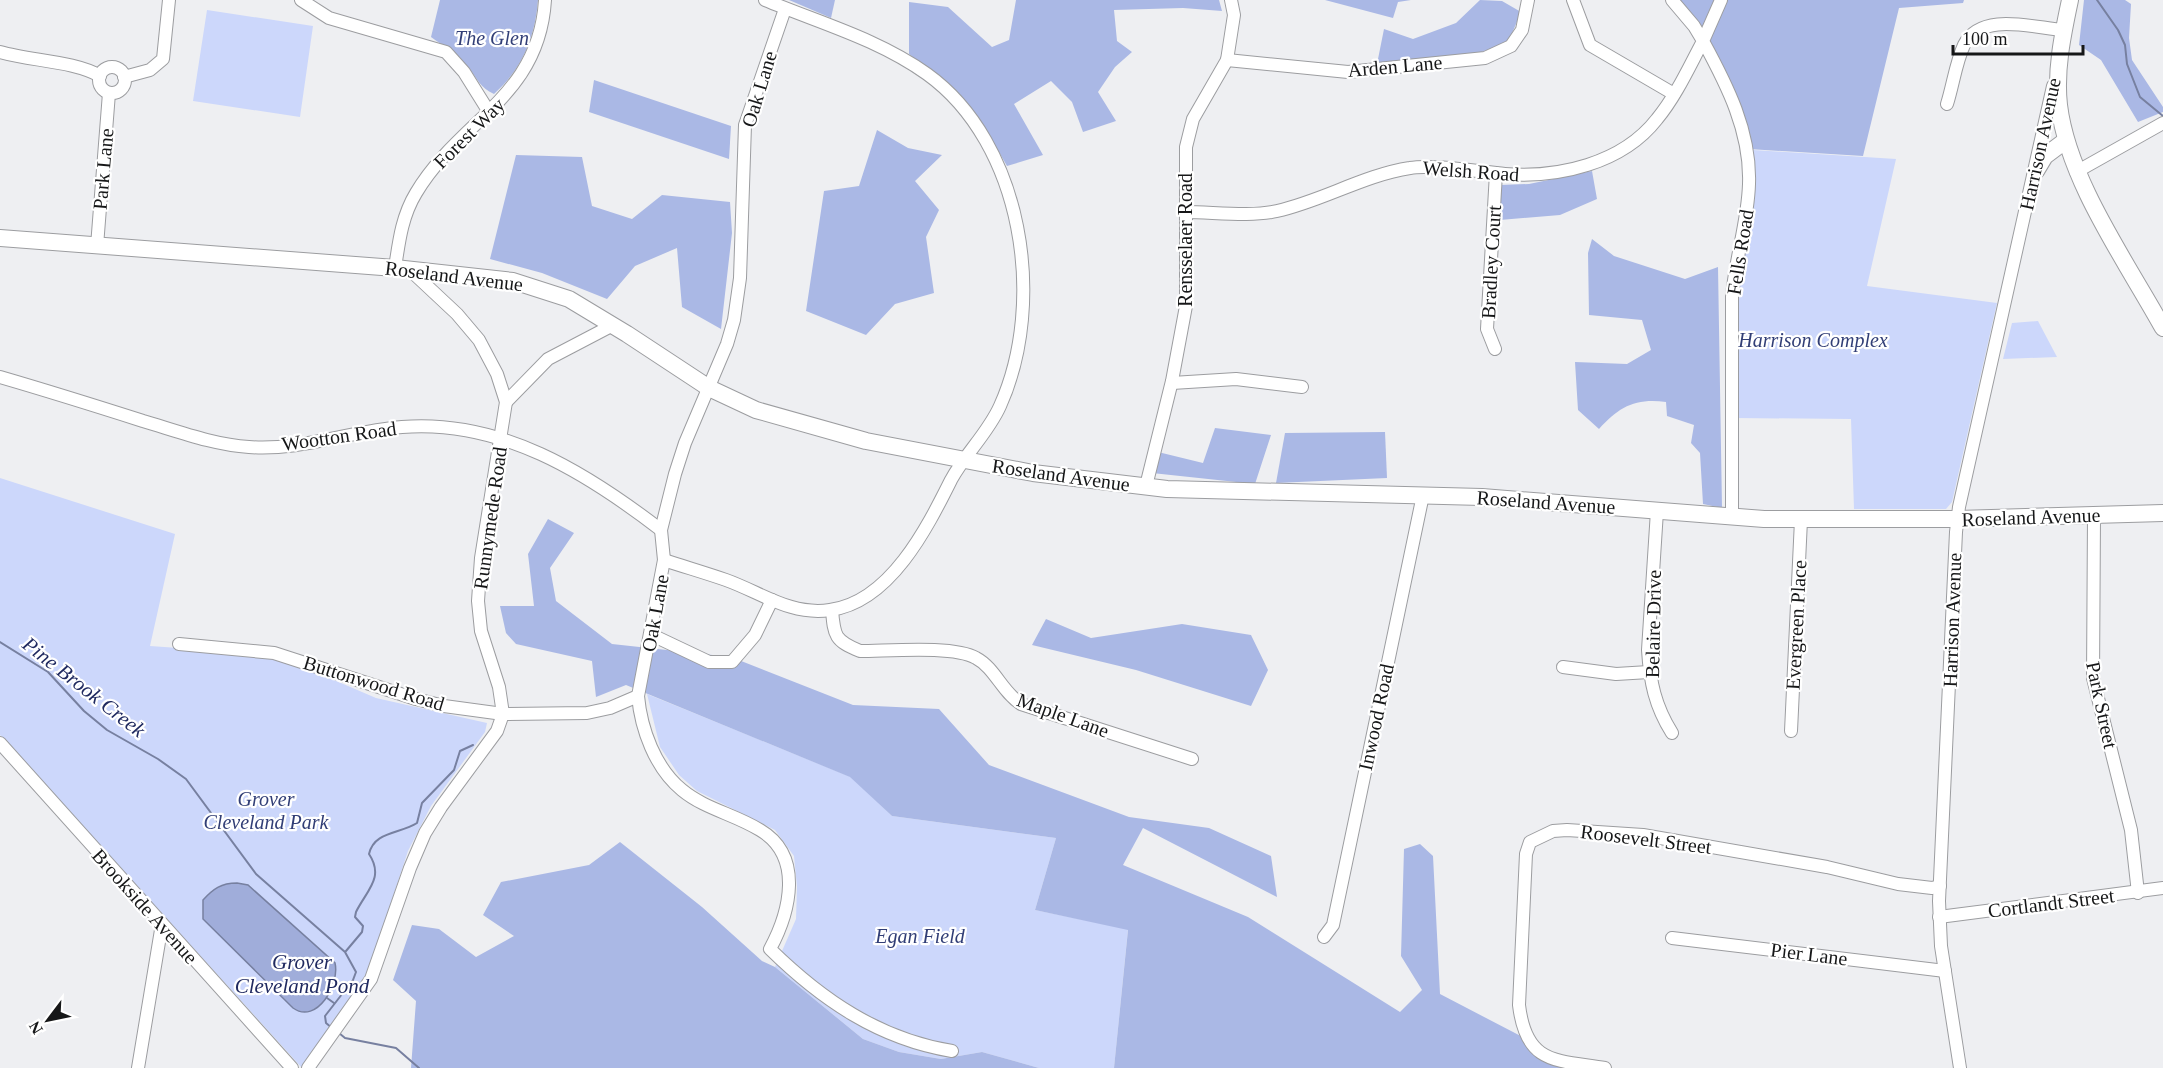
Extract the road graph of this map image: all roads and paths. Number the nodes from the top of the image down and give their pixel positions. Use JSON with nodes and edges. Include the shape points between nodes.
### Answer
{"nodes":[{"id":1,"x":169,"y":0,"type":"edge"},
{"id":2,"x":300,"y":0,"type":"edge"},
{"id":3,"x":545,"y":0,"type":"edge"},
{"id":4,"x":765,"y":0,"type":"edge"},
{"id":5,"x":1232,"y":0,"type":"edge"},
{"id":6,"x":1528,"y":0,"type":"edge"},
{"id":7,"x":1573,"y":0,"type":"edge"},
{"id":8,"x":1672,"y":0,"type":"edge"},
{"id":9,"x":1721,"y":0,"type":"edge"},
{"id":10,"x":2070,"y":0,"type":"edge"},
{"id":11,"x":785,"y":9,"type":"junction"},
{"id":12,"x":2063,"y":34,"type":"junction"},
{"id":13,"x":1703,"y":41,"type":"junction"},
{"id":14,"x":0,"y":52,"type":"edge"},
{"id":15,"x":1227,"y":60,"type":"junction"},
{"id":16,"x":100,"y":76,"type":"junction"},
{"id":17,"x":124,"y":77,"type":"junction"},
{"id":18,"x":108,"y":93,"type":"junction"},
{"id":19,"x":1674,"y":94,"type":"junction"},
{"id":20,"x":1947,"y":104,"type":"dead end"},
{"id":21,"x":489,"y":112,"type":"junction"},
{"id":22,"x":2163,"y":123,"type":"edge"},
{"id":23,"x":2065,"y":141,"type":"junction"},
{"id":24,"x":2036,"y":171,"type":"junction"},
{"id":25,"x":2076,"y":172,"type":"junction"},
{"id":26,"x":1496,"y":173,"type":"junction"},
{"id":27,"x":1186,"y":212,"type":"junction"},
{"id":28,"x":0,"y":238,"type":"edge"},
{"id":29,"x":97,"y":246,"type":"junction"},
{"id":30,"x":403,"y":269,"type":"junction"},
{"id":31,"x":613,"y":325,"type":"junction"},
{"id":32,"x":2163,"y":328,"type":"edge"},
{"id":33,"x":1495,"y":349,"type":"dead end"},
{"id":34,"x":0,"y":377,"type":"edge"},
{"id":35,"x":1172,"y":383,"type":"junction"},
{"id":36,"x":1302,"y":387,"type":"dead end"},
{"id":37,"x":709,"y":388,"type":"junction"},
{"id":38,"x":506,"y":402,"type":"junction"},
{"id":39,"x":501,"y":440,"type":"junction"},
{"id":40,"x":962,"y":462,"type":"junction"},
{"id":41,"x":1146,"y":486,"type":"junction"},
{"id":42,"x":1423,"y":495,"type":"junction"},
{"id":43,"x":1657,"y":511,"type":"junction"},
{"id":44,"x":2163,"y":513,"type":"edge"},
{"id":45,"x":2094,"y":516,"type":"junction"},
{"id":46,"x":1732,"y":517,"type":"junction"},
{"id":47,"x":1957,"y":519,"type":"junction"},
{"id":48,"x":1801,"y":520,"type":"junction"},
{"id":49,"x":662,"y":530,"type":"junction"},
{"id":50,"x":664,"y":560,"type":"junction"},
{"id":51,"x":772,"y":600,"type":"junction"},
{"id":52,"x":832,"y":610,"type":"junction"},
{"id":53,"x":652,"y":634,"type":"junction"},
{"id":54,"x":179,"y":644,"type":"dead end"},
{"id":55,"x":1563,"y":667,"type":"dead end"},
{"id":56,"x":1649,"y":672,"type":"junction"},
{"id":57,"x":638,"y":696,"type":"junction"},
{"id":58,"x":503,"y":714,"type":"junction"},
{"id":59,"x":1791,"y":731,"type":"dead end"},
{"id":60,"x":1672,"y":733,"type":"dead end"},
{"id":61,"x":0,"y":743,"type":"edge"},
{"id":62,"x":1192,"y":759,"type":"dead end"},
{"id":63,"x":1940,"y":886,"type":"junction"},
{"id":64,"x":2163,"y":888,"type":"edge"},
{"id":65,"x":2138,"y":892,"type":"junction"},
{"id":66,"x":1939,"y":917,"type":"junction"},
{"id":67,"x":162,"y":924,"type":"junction"},
{"id":68,"x":1324,"y":937,"type":"dead end"},
{"id":69,"x":1672,"y":938,"type":"dead end"},
{"id":70,"x":1946,"y":971,"type":"junction"},
{"id":71,"x":952,"y":1051,"type":"dead end"},
{"id":72,"x":138,"y":1068,"type":"edge"},
{"id":73,"x":292,"y":1068,"type":"edge"},
{"id":74,"x":308,"y":1068,"type":"edge"},
{"id":75,"x":1605,"y":1068,"type":"edge"},
{"id":76,"x":1960,"y":1068,"type":"edge"}],
"edges":[{"from":1,"to":17,"type":"street","via":[[163,59],[150,70]]},
{"from":2,"to":21,"type":"street","via":[[329,18],[446,52]]},
{"from":3,"to":21,"type":"street","name":"Forest Way","via":[[539,37],[526,67],[507,95]]},
{"from":4,"to":11,"type":"street"},
{"from":5,"to":15,"type":"street","name":"Rensselaer Road","via":[[1234,15]]},
{"from":6,"to":15,"type":"street","name":"Arden Lane","via":[[1522,30],[1511,46],[1485,58],[1348,72]]},
{"from":7,"to":19,"type":"street","via":[[1590,45]]},
{"from":8,"to":13,"type":"street","name":"Fells Road"},
{"from":9,"to":13,"type":"street"},
{"from":10,"to":12,"type":"main road"},
{"from":11,"to":37,"type":"street","name":"Oak Lane","via":[[745,125],[740,278],[728,344]]},
{"from":11,"to":40,"type":"street","via":[[875,43],[930,75],[974,123],[1000,167],[1015,209],[1021,254],[1018,346],[1000,406]]},
{"from":12,"to":20,"type":"street","via":[[1994,24],[1979,29],[1963,47]]},
{"from":12,"to":23,"type":"main road","via":[[2058,102]]},
{"from":12,"to":24,"type":"street","name":"Harrison Avenue"},
{"from":13,"to":19,"type":"street","name":"Welsh Road"},
{"from":13,"to":46,"type":"street","name":"Fells Road","via":[[1729,92],[1749,159],[1746,208],[1732,297]]},
{"from":14,"to":16,"type":"street","via":[[86,68]]},
{"from":15,"to":27,"type":"street","name":"Rensselaer Road","via":[[1193,119],[1184,172]]},
{"from":16,"to":17,"type":"street","via":[[112,68]]},
{"from":16,"to":18,"type":"street","via":[[100,86]]},
{"from":17,"to":18,"type":"street","via":[[119,91]]},
{"from":18,"to":29,"type":"street","name":"Park Lane"},
{"from":19,"to":26,"type":"street","name":"Welsh Road","via":[[1656,121],[1600,161],[1532,176]]},
{"from":21,"to":30,"type":"street","name":"Forest Way","via":[[435,166],[416,192],[402,226]]},
{"from":22,"to":25,"type":"street"},
{"from":23,"to":24,"type":"main road","via":[[2045,156]]},
{"from":23,"to":25,"type":"main road"},
{"from":24,"to":47,"type":"street","name":"Harrison Avenue"},
{"from":25,"to":32,"type":"main road"},
{"from":26,"to":27,"type":"street","name":"Welsh Road","via":[[1412,167],[1274,212]]},
{"from":26,"to":33,"type":"street","name":"Bradley Court","via":[[1487,329]]},
{"from":27,"to":35,"type":"street","name":"Rensselaer Road","via":[[1186,306]]},
{"from":28,"to":29,"type":"main road","name":"Roseland Avenue"},
{"from":29,"to":30,"type":"main road","name":"Roseland Avenue"},
{"from":30,"to":31,"type":"main road","name":"Roseland Avenue","via":[[534,285],[569,299]]},
{"from":30,"to":38,"type":"street","name":"Runnymede Road","via":[[445,301],[479,340]]},
{"from":31,"to":37,"type":"main road","name":"Roseland Avenue"},
{"from":31,"to":38,"type":"street","via":[[548,359]]},
{"from":34,"to":39,"type":"street","name":"Wootton Road","via":[[168,429],[249,447],[290,446],[401,427],[443,428]]},
{"from":35,"to":36,"type":"street","via":[[1236,379]]},
{"from":35,"to":41,"type":"street","name":"Rensselaer Road"},
{"from":37,"to":40,"type":"main road","name":"Roseland Avenue","via":[[756,410],[866,441]]},
{"from":37,"to":49,"type":"street","name":"Oak Lane","via":[[685,444]]},
{"from":38,"to":39,"type":"street","name":"Runnymede Road"},
{"from":39,"to":49,"type":"street","name":"Wootton Road","via":[[533,450],[578,472]]},
{"from":39,"to":58,"type":"street","name":"Runnymede Road","via":[[481,558],[478,601]]},
{"from":40,"to":41,"type":"main road","name":"Roseland Avenue"},
{"from":40,"to":52,"type":"street","via":[[910,553],[862,597]]},
{"from":41,"to":42,"type":"main road","name":"Roseland Avenue"},
{"from":42,"to":43,"type":"main road","name":"Roseland Avenue"},
{"from":42,"to":68,"type":"street","name":"Inwood Road","via":[[1333,925]]},
{"from":43,"to":46,"type":"main road","name":"Roseland Avenue"},
{"from":43,"to":56,"type":"street","name":"Belaire Drive"},
{"from":44,"to":45,"type":"main road","name":"Roseland Avenue"},
{"from":45,"to":47,"type":"main road","name":"Roseland Avenue"},
{"from":45,"to":65,"type":"street","name":"Park Street","via":[[2093,678],[2131,830]]},
{"from":46,"to":48,"type":"main road","name":"Roseland Avenue"},
{"from":47,"to":48,"type":"main road","name":"Roseland Avenue"},
{"from":47,"to":63,"type":"street","name":"Harrison Avenue"},
{"from":48,"to":59,"type":"street","name":"Evergreen Place"},
{"from":49,"to":50,"type":"street","name":"Oak Lane"},
{"from":50,"to":51,"type":"street","via":[[728,580]]},
{"from":50,"to":53,"type":"street","name":"Oak Lane"},
{"from":51,"to":52,"type":"street","via":[[794,609]]},
{"from":51,"to":53,"type":"street","via":[[755,635],[732,662],[709,662]]},
{"from":52,"to":62,"type":"street","name":"Maple Lane","via":[[834,631],[841,643],[860,651],[958,652],[976,658],[993,672],[1010,697],[1021,704]]},
{"from":53,"to":57,"type":"street","name":"Oak Lane"},
{"from":54,"to":58,"type":"street","name":"Buttonwood Road","via":[[274,653],[416,699]]},
{"from":55,"to":56,"type":"street","via":[[1616,674]]},
{"from":56,"to":60,"type":"street","name":"Belaire Drive","via":[[1658,707]]},
{"from":57,"to":58,"type":"street","name":"Buttonwood Road","via":[[587,713]]},
{"from":57,"to":71,"type":"street","name":"Oak Lane","via":[[646,735],[670,778],[702,804],[762,831],[782,852],[789,875],[789,904],[770,949],[812,988],[878,1029],[906,1041]]},
{"from":58,"to":74,"type":"street","via":[[497,731],[432,820],[410,868],[376,970]]},
{"from":61,"to":67,"type":"street","name":"Brookside Avenue"},
{"from":63,"to":66,"type":"street","name":"Harrison Avenue"},
{"from":63,"to":75,"type":"street","name":"Roosevelt Street","via":[[1898,884],[1827,867],[1643,835],[1568,830],[1540,836],[1530,842],[1526,854],[1521,1027],[1539,1052],[1553,1059]]},
{"from":64,"to":65,"type":"street","name":"Cortlandt Street"},
{"from":65,"to":66,"type":"street","name":"Cortlandt Street"},
{"from":66,"to":70,"type":"street","name":"Harrison Avenue"},
{"from":67,"to":72,"type":"street"},
{"from":67,"to":73,"type":"street","name":"Brookside Avenue"},
{"from":69,"to":70,"type":"street","name":"Pier Lane"},
{"from":70,"to":76,"type":"street","name":"Harrison Avenue"}]}
